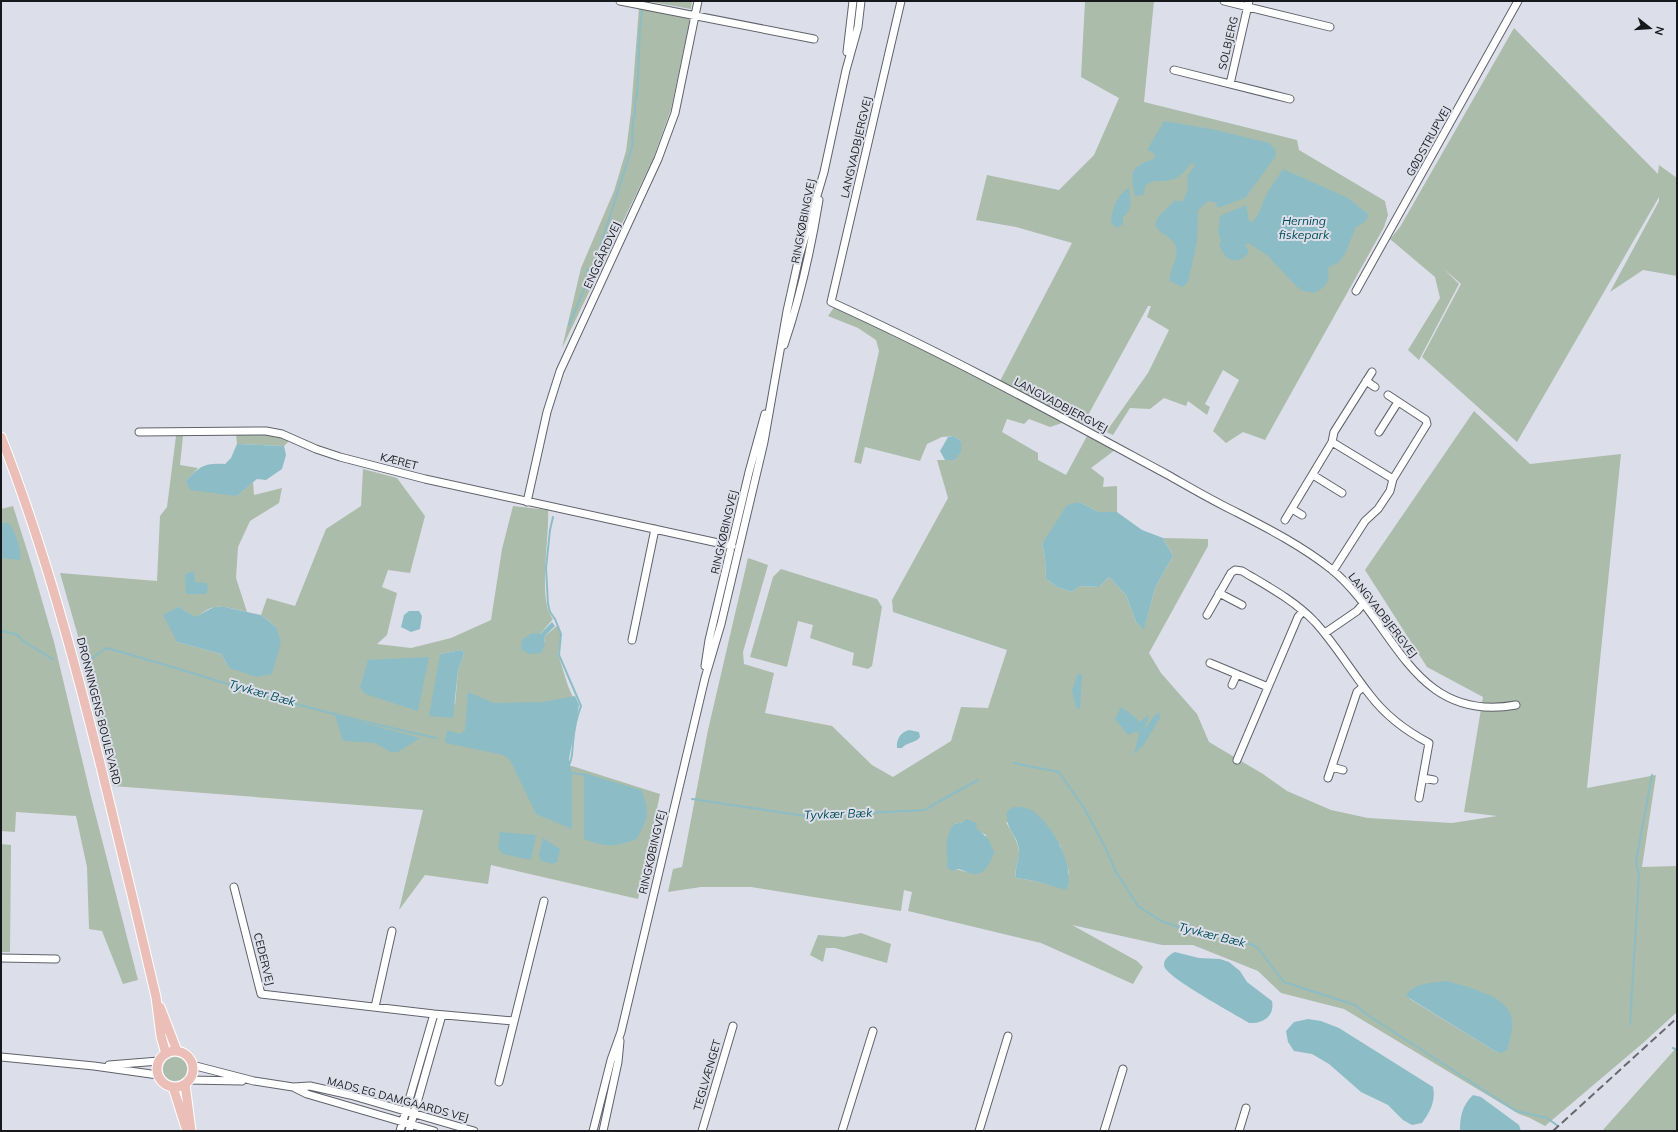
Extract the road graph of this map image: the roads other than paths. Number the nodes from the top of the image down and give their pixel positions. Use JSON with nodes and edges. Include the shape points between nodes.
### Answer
{"nodes":[{"id":1,"x":620,"y":1,"type":"edge"},
{"id":2,"x":698,"y":1,"type":"edge"},
{"id":3,"x":853,"y":1,"type":"edge"},
{"id":4,"x":862,"y":1,"type":"edge"},
{"id":5,"x":865,"y":1,"type":"edge"},
{"id":6,"x":901,"y":1,"type":"edge"},
{"id":7,"x":1224,"y":1,"type":"edge"},
{"id":8,"x":1518,"y":1,"type":"edge"},
{"id":9,"x":1249,"y":4,"type":"edge"},
{"id":10,"x":695,"y":16,"type":"junction"},
{"id":11,"x":859,"y":18,"type":"junction"},
{"id":12,"x":1330,"y":27,"type":"dead end"},
{"id":13,"x":814,"y":39,"type":"dead end"},
{"id":14,"x":846,"y":70,"type":"junction"},
{"id":15,"x":1174,"y":70,"type":"dead end"},
{"id":16,"x":1230,"y":84,"type":"junction"},
{"id":17,"x":1290,"y":98,"type":"dead end"},
{"id":18,"x":1356,"y":291,"type":"dead end"},
{"id":19,"x":1372,"y":372,"type":"dead end"},
{"id":20,"x":1366,"y":381,"type":"junction"},
{"id":21,"x":1375,"y":387,"type":"dead end"},
{"id":22,"x":772,"y":392,"type":"junction"},
{"id":23,"x":1388,"y":396,"type":"dead end"},
{"id":24,"x":1398,"y":402,"type":"junction"},
{"id":25,"x":139,"y":432,"type":"dead end"},
{"id":26,"x":1379,"y":432,"type":"dead end"},
{"id":27,"x":1,"y":437,"type":"edge"},
{"id":28,"x":1332,"y":442,"type":"junction"},
{"id":29,"x":1313,"y":475,"type":"junction"},
{"id":30,"x":1393,"y":479,"type":"junction"},
{"id":31,"x":1342,"y":493,"type":"dead end"},
{"id":32,"x":527,"y":502,"type":"junction"},
{"id":33,"x":1292,"y":509,"type":"junction"},
{"id":34,"x":1302,"y":515,"type":"dead end"},
{"id":35,"x":1285,"y":520,"type":"dead end"},
{"id":36,"x":655,"y":529,"type":"junction"},
{"id":37,"x":732,"y":546,"type":"junction"},
{"id":38,"x":1333,"y":571,"type":"junction"},
{"id":39,"x":1219,"y":593,"type":"junction"},
{"id":40,"x":1363,"y":604,"type":"junction"},
{"id":41,"x":1242,"y":605,"type":"dead end"},
{"id":42,"x":1303,"y":611,"type":"junction"},
{"id":43,"x":1207,"y":615,"type":"dead end"},
{"id":44,"x":1325,"y":633,"type":"junction"},
{"id":45,"x":632,"y":640,"type":"dead end"},
{"id":46,"x":1210,"y":663,"type":"dead end"},
{"id":47,"x":1236,"y":674,"type":"junction"},
{"id":48,"x":705,"y":678,"type":"junction"},
{"id":49,"x":1232,"y":685,"type":"dead end"},
{"id":50,"x":1268,"y":687,"type":"junction"},
{"id":51,"x":1363,"y":687,"type":"junction"},
{"id":52,"x":1516,"y":705,"type":"dead end"},
{"id":53,"x":1237,"y":760,"type":"dead end"},
{"id":54,"x":1332,"y":767,"type":"junction"},
{"id":55,"x":1342,"y":770,"type":"dead end"},
{"id":56,"x":1328,"y":778,"type":"dead end"},
{"id":57,"x":1423,"y":778,"type":"junction"},
{"id":58,"x":1434,"y":780,"type":"dead end"},
{"id":59,"x":1419,"y":798,"type":"dead end"},
{"id":60,"x":234,"y":887,"type":"dead end"},
{"id":61,"x":544,"y":901,"type":"dead end"},
{"id":62,"x":392,"y":931,"type":"dead end"},
{"id":63,"x":1,"y":958,"type":"edge"},
{"id":64,"x":56,"y":959,"type":"dead end"},
{"id":65,"x":156,"y":997,"type":"junction"},
{"id":66,"x":375,"y":1007,"type":"junction"},
{"id":67,"x":434,"y":1014,"type":"junction"},
{"id":68,"x":442,"y":1014,"type":"junction"},
{"id":69,"x":514,"y":1021,"type":"junction"},
{"id":70,"x":733,"y":1026,"type":"dead end"},
{"id":71,"x":873,"y":1031,"type":"dead end"},
{"id":72,"x":621,"y":1032,"type":"junction"},
{"id":73,"x":1008,"y":1036,"type":"dead end"},
{"id":74,"x":177,"y":1052,"type":"junction"},
{"id":75,"x":166,"y":1054,"type":"junction"},
{"id":76,"x":1,"y":1057,"type":"edge"},
{"id":77,"x":159,"y":1061,"type":"junction"},
{"id":78,"x":192,"y":1065,"type":"junction"},
{"id":79,"x":94,"y":1066,"type":"junction"},
{"id":80,"x":1123,"y":1069,"type":"dead end"},
{"id":81,"x":158,"y":1075,"type":"junction"},
{"id":82,"x":254,"y":1081,"type":"junction"},
{"id":83,"x":187,"y":1082,"type":"junction"},
{"id":84,"x":498,"y":1082,"type":"dead end"},
{"id":85,"x":173,"y":1087,"type":"junction"},
{"id":86,"x":293,"y":1087,"type":"junction"},
{"id":87,"x":1246,"y":1108,"type":"dead end"},
{"id":88,"x":406,"y":1111,"type":"junction"},
{"id":89,"x":414,"y":1114,"type":"junction"},
{"id":90,"x":403,"y":1122,"type":"junction"},
{"id":91,"x":410,"y":1128,"type":"edge"},
{"id":92,"x":187,"y":1131,"type":"edge"},
{"id":93,"x":191,"y":1131,"type":"edge"},
{"id":94,"x":400,"y":1131,"type":"edge"},
{"id":95,"x":434,"y":1131,"type":"edge"},
{"id":96,"x":474,"y":1131,"type":"edge"},
{"id":97,"x":593,"y":1131,"type":"edge"},
{"id":98,"x":603,"y":1131,"type":"edge"},
{"id":99,"x":702,"y":1131,"type":"edge"},
{"id":100,"x":842,"y":1131,"type":"edge"},
{"id":101,"x":979,"y":1131,"type":"edge"},
{"id":102,"x":1104,"y":1131,"type":"edge"},
{"id":103,"x":1239,"y":1131,"type":"edge"}],
"edges":[{"from":1,"to":10,"type":"street"},
{"from":2,"to":10,"type":"street","name":"ENGGÅRDVEJ"},
{"from":3,"to":14,"type":"street","name":"RINGKØBINGVEJ"},
{"from":4,"to":11,"type":"street","name":"RINGKØBINGVEJ"},
{"from":5,"to":11,"type":"street"},
{"from":6,"to":38,"type":"street","name":"LANGVADBJERGVEJ","via":[[831,302],[892,330],[1083,429],[1296,544]]},
{"from":7,"to":9,"type":"street","name":"SOLBJERG"},
{"from":8,"to":18,"type":"street","name":"GØDSTRUPVEJ"},
{"from":9,"to":12,"type":"street","name":"SOLBJERG"},
{"from":9,"to":16,"type":"street","name":"SOLBJERG"},
{"from":10,"to":13,"type":"street"},
{"from":10,"to":32,"type":"street","name":"ENGGÅRDVEJ","via":[[675,112],[658,159],[560,371],[547,412]]},
{"from":11,"to":14,"type":"street","name":"RINGKØBINGVEJ"},
{"from":14,"to":22,"type":"street","name":"RINGKØBINGVEJ","via":[[824,172],[799,257]]},
{"from":15,"to":16,"type":"street","name":"SOLBJERG"},
{"from":16,"to":17,"type":"street","name":"SOLBJERG"},
{"from":19,"to":20,"type":"street"},
{"from":20,"to":21,"type":"street"},
{"from":20,"to":28,"type":"street","via":[[1334,432]]},
{"from":22,"to":37,"type":"street","name":"RINGKØBINGVEJ","via":[[759,431]]},
{"from":22,"to":48,"type":"street","name":"RINGKØBINGVEJ","via":[[761,455]]},
{"from":23,"to":24,"type":"street"},
{"from":24,"to":26,"type":"street"},
{"from":24,"to":30,"type":"street","via":[[1426,420],[1427,424]]},
{"from":25,"to":32,"type":"street","name":"KÆRET","via":[[266,431],[282,434],[340,457]]},
{"from":27,"to":65,"type":"main road","name":"DRONNINGENS BOULEVARD","via":[[31,517],[74,661]]},
{"from":28,"to":29,"type":"street"},
{"from":28,"to":30,"type":"street"},
{"from":29,"to":31,"type":"street"},
{"from":29,"to":33,"type":"street"},
{"from":30,"to":38,"type":"street","via":[[1390,491],[1378,509],[1365,521]]},
{"from":32,"to":36,"type":"street","name":"KÆRET"},
{"from":33,"to":34,"type":"street"},
{"from":33,"to":35,"type":"street"},
{"from":36,"to":37,"type":"street","name":"KÆRET"},
{"from":36,"to":45,"type":"street"},
{"from":37,"to":48,"type":"street","name":"RINGKØBINGVEJ","via":[[709,640]]},
{"from":38,"to":40,"type":"street","name":"LANGVADBJERGVEJ"},
{"from":39,"to":41,"type":"street"},
{"from":39,"to":42,"type":"street","via":[[1231,572],[1242,571]]},
{"from":39,"to":43,"type":"street"},
{"from":40,"to":44,"type":"street"},
{"from":40,"to":52,"type":"street","name":"LANGVADBJERGVEJ","via":[[1412,670],[1448,698],[1475,706],[1498,708]]},
{"from":42,"to":44,"type":"street"},
{"from":42,"to":50,"type":"street","via":[[1298,617]]},
{"from":44,"to":51,"type":"street"},
{"from":46,"to":47,"type":"street"},
{"from":47,"to":49,"type":"street"},
{"from":47,"to":50,"type":"street"},
{"from":48,"to":72,"type":"street","name":"RINGKØBINGVEJ"},
{"from":50,"to":53,"type":"street"},
{"from":51,"to":54,"type":"street","via":[[1357,692]]},
{"from":51,"to":57,"type":"street","via":[[1388,716],[1429,743]]},
{"from":54,"to":55,"type":"street"},
{"from":54,"to":56,"type":"street"},
{"from":57,"to":58,"type":"street"},
{"from":57,"to":59,"type":"street"},
{"from":60,"to":66,"type":"street","name":"CEDERVEJ","via":[[261,994]]},
{"from":61,"to":69,"type":"street"},
{"from":62,"to":66,"type":"street"},
{"from":63,"to":64,"type":"street"},
{"from":65,"to":74,"type":"main road","name":"DRONNINGENS BOULEVARD"},
{"from":65,"to":75,"type":"main road","name":"DRONNINGENS BOULEVARD"},
{"from":66,"to":67,"type":"street","name":"CEDERVEJ"},
{"from":67,"to":68,"type":"street","name":"CEDERVEJ"},
{"from":67,"to":88,"type":"street"},
{"from":68,"to":69,"type":"street","name":"CEDERVEJ"},
{"from":68,"to":89,"type":"street"},
{"from":69,"to":84,"type":"street"},
{"from":70,"to":99,"type":"street","name":"TEGLVÆNGET"},
{"from":71,"to":100,"type":"street"},
{"from":72,"to":97,"type":"street","name":"RINGKØBINGVEJ","via":[[611,1060]]},
{"from":72,"to":98,"type":"street","name":"RINGKØBINGVEJ","via":[[618,1062]]},
{"from":73,"to":101,"type":"street"},
{"from":74,"to":75,"type":"main road"},
{"from":74,"to":78,"type":"main road","via":[[184,1054]]},
{"from":75,"to":77,"type":"main road"},
{"from":76,"to":79,"type":"street"},
{"from":77,"to":79,"type":"street"},
{"from":77,"to":81,"type":"main road"},
{"from":78,"to":82,"type":"street","name":"MADS EG DAMGAARDS VEJ"},
{"from":78,"to":83,"type":"main road","via":[[192,1073]]},
{"from":79,"to":81,"type":"street"},
{"from":80,"to":102,"type":"street"},
{"from":81,"to":85,"type":"main road","via":[[161,1081]]},
{"from":82,"to":83,"type":"street","name":"MADS EG DAMGAARDS VEJ"},
{"from":82,"to":86,"type":"street","name":"MADS EG DAMGAARDS VEJ"},
{"from":83,"to":85,"type":"main road"},
{"from":83,"to":93,"type":"main road"},
{"from":85,"to":92,"type":"main road"},
{"from":86,"to":88,"type":"street","name":"MADS EG DAMGAARDS VEJ","via":[[316,1087]]},
{"from":86,"to":90,"type":"street","name":"MADS EG DAMGAARDS VEJ","via":[[307,1094]]},
{"from":87,"to":103,"type":"street"},
{"from":88,"to":89,"type":"street","name":"MADS EG DAMGAARDS VEJ"},
{"from":88,"to":90,"type":"street"},
{"from":89,"to":91,"type":"street"},
{"from":89,"to":96,"type":"street","name":"MADS EG DAMGAARDS VEJ"},
{"from":90,"to":91,"type":"street","name":"MADS EG DAMGAARDS VEJ"},
{"from":90,"to":94,"type":"street"},
{"from":91,"to":95,"type":"street","name":"MADS EG DAMGAARDS VEJ"}]}
